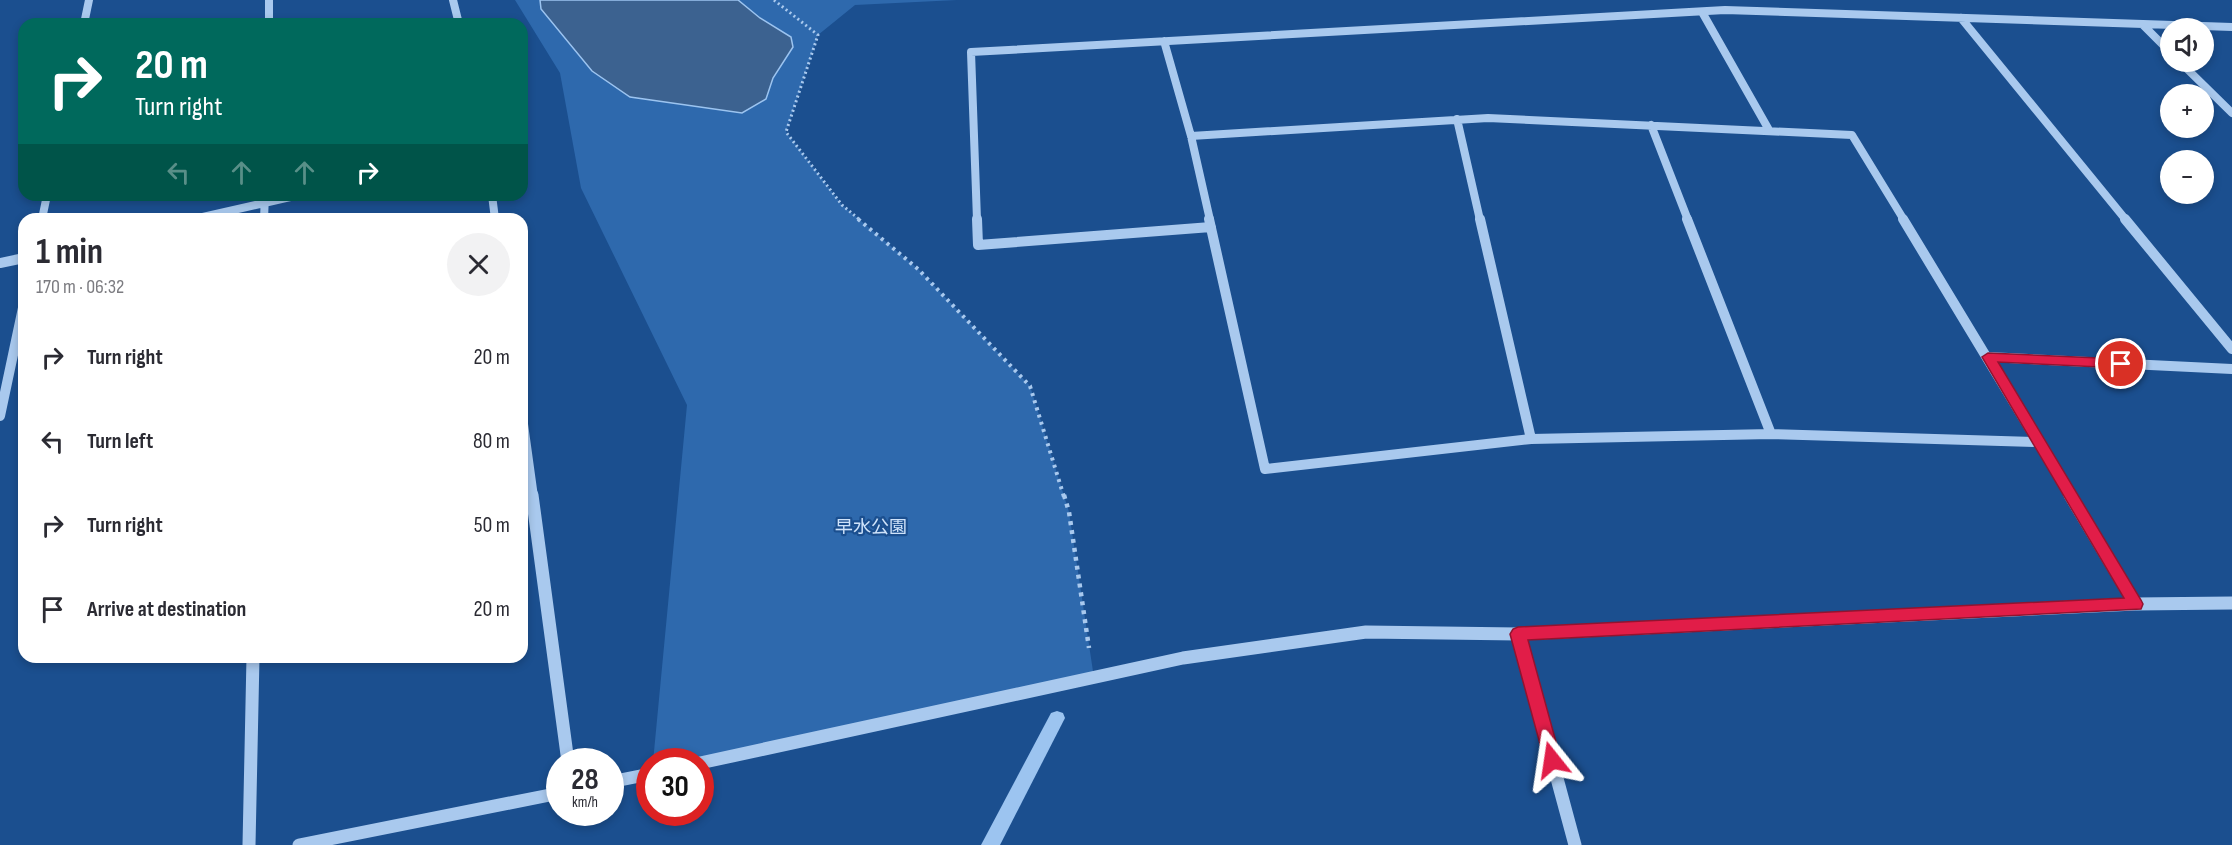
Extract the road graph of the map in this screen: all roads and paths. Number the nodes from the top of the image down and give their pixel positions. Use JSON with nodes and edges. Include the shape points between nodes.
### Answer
{"nodes":[{"id":1,"x":89,"y":0,"type":"edge"},
{"id":2,"x":269,"y":0,"type":"edge"},
{"id":3,"x":453,"y":0,"type":"edge"},
{"id":4,"x":774,"y":0,"type":"edge"},
{"id":5,"x":1702,"y":12,"type":"junction"},
{"id":6,"x":85,"y":18,"type":"edge"},
{"id":7,"x":269,"y":18,"type":"edge"},
{"id":8,"x":458,"y":18,"type":"edge"},
{"id":9,"x":1961,"y":18,"type":"junction"},
{"id":10,"x":2143,"y":25,"type":"junction"},
{"id":11,"x":2232,"y":27,"type":"edge"},
{"id":12,"x":1164,"y":41,"type":"junction"},
{"id":13,"x":2160,"y":42,"type":"edge"},
{"id":14,"x":2190,"y":72,"type":"edge"},
{"id":15,"x":2232,"y":113,"type":"edge"},
{"id":16,"x":1457,"y":119,"type":"junction"},
{"id":17,"x":1651,"y":125,"type":"junction"},
{"id":18,"x":1769,"y":130,"type":"junction"},
{"id":19,"x":1191,"y":136,"type":"junction"},
{"id":20,"x":257,"y":201,"type":"edge"},
{"id":21,"x":215,"y":213,"type":"edge"},
{"id":22,"x":1211,"y":227,"type":"junction"},
{"id":23,"x":18,"y":259,"type":"edge"},
{"id":24,"x":0,"y":263,"type":"edge"},
{"id":25,"x":18,"y":331,"type":"edge"},
{"id":26,"x":2232,"y":349,"type":"edge"},
{"id":27,"x":1988,"y":357,"type":"junction"},
{"id":28,"x":2232,"y":369,"type":"edge"},
{"id":29,"x":0,"y":416,"type":"edge"},
{"id":30,"x":1771,"y":434,"type":"junction"},
{"id":31,"x":1531,"y":439,"type":"junction"},
{"id":32,"x":2038,"y":442,"type":"junction"},
{"id":33,"x":528,"y":462,"type":"edge"},
{"id":34,"x":2232,"y":603,"type":"edge"},
{"id":35,"x":2135,"y":604,"type":"junction"},
{"id":36,"x":1518,"y":634,"type":"junction"},
{"id":37,"x":254,"y":663,"type":"edge"},
{"id":38,"x":1094,"y":678,"type":"junction"},
{"id":39,"x":566,"y":748,"type":"edge"},
{"id":40,"x":714,"y":760,"type":"edge"},
{"id":41,"x":546,"y":796,"type":"edge"},
{"id":42,"x":249,"y":845,"type":"edge"},
{"id":43,"x":299,"y":845,"type":"edge"},
{"id":44,"x":1575,"y":845,"type":"edge"}],
"edges":[{"from":1,"to":6,"type":"street"},
{"from":2,"to":7,"type":"street"},
{"from":3,"to":8,"type":"street"},
{"from":4,"to":38,"type":"path","via":[[818,35],[786,132],[842,204],[918,269],[1029,386],[1069,512]]},
{"from":5,"to":9,"type":"street"},
{"from":5,"to":12,"type":"street"},
{"from":5,"to":18,"type":"street"},
{"from":9,"to":10,"type":"street"},
{"from":9,"to":26,"type":"street"},
{"from":10,"to":11,"type":"street"},
{"from":10,"to":13,"type":"street"},
{"from":12,"to":19,"type":"street"},
{"from":12,"to":22,"type":"street","via":[[971,52],[978,245]]},
{"from":14,"to":15,"type":"street"},
{"from":16,"to":17,"type":"street"},
{"from":16,"to":19,"type":"street"},
{"from":16,"to":31,"type":"street"},
{"from":17,"to":18,"type":"street"},
{"from":17,"to":30,"type":"street"},
{"from":18,"to":27,"type":"street","via":[[1852,135]]},
{"from":19,"to":22,"type":"street"},
{"from":20,"to":21,"type":"street"},
{"from":22,"to":31,"type":"street","via":[[1265,469]]},
{"from":23,"to":24,"type":"street"},
{"from":25,"to":29,"type":"street"},
{"from":27,"to":28,"type":"street"},
{"from":27,"to":32,"type":"street"},
{"from":30,"to":31,"type":"street"},
{"from":30,"to":32,"type":"street"},
{"from":32,"to":35,"type":"street"},
{"from":33,"to":39,"type":"street"},
{"from":34,"to":35,"type":"street"},
{"from":35,"to":36,"type":"street"},
{"from":36,"to":38,"type":"street","via":[[1366,632],[1183,658]]},
{"from":36,"to":44,"type":"street"},
{"from":37,"to":42,"type":"street"},
{"from":38,"to":40,"type":"street"},
{"from":41,"to":43,"type":"street"}]}
